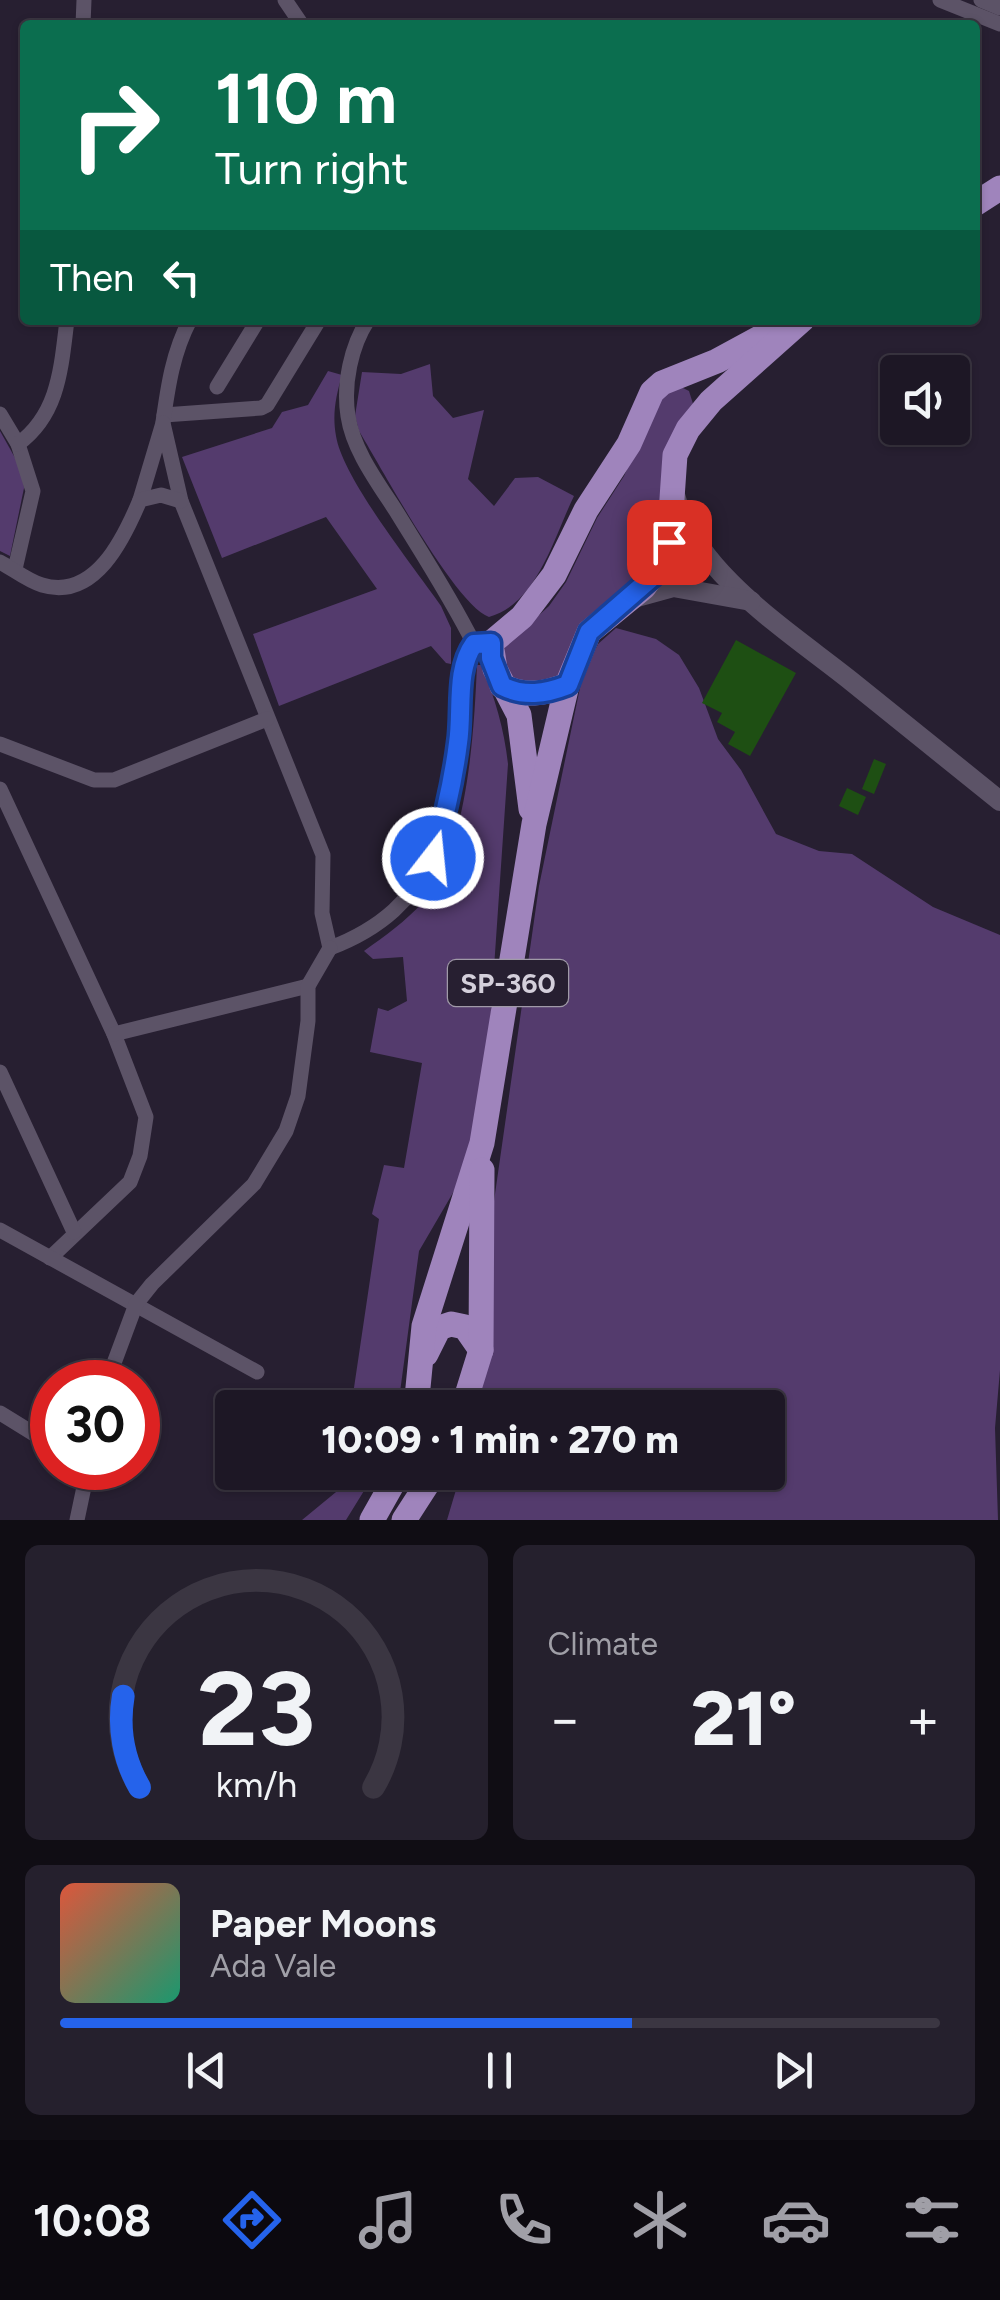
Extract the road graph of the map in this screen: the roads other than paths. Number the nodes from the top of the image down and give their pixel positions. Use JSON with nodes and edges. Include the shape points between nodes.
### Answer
{"nodes":[{"id":1,"x":940,"y":0,"type":"edge"},
{"id":2,"x":981,"y":0,"type":"edge"},
{"id":3,"x":1000,"y":8,"type":"edge"},
{"id":4,"x":1000,"y":24,"type":"edge"},
{"id":5,"x":66,"y":325,"type":"edge"},
{"id":6,"x":187,"y":325,"type":"edge"},
{"id":7,"x":255,"y":325,"type":"edge"},
{"id":8,"x":317,"y":325,"type":"edge"},
{"id":9,"x":366,"y":325,"type":"edge"},
{"id":10,"x":782,"y":325,"type":"edge"},
{"id":11,"x":797,"y":325,"type":"edge"},
{"id":12,"x":662,"y":383,"type":"junction"},
{"id":13,"x":217,"y":387,"type":"dead end"},
{"id":14,"x":702,"y":413,"type":"junction"},
{"id":15,"x":0,"y":414,"type":"edge"},
{"id":16,"x":164,"y":419,"type":"junction"},
{"id":17,"x":18,"y":444,"type":"junction"},
{"id":18,"x":672,"y":478,"type":"junction"},
{"id":19,"x":140,"y":500,"type":"junction"},
{"id":20,"x":181,"y":500,"type":"junction"},
{"id":21,"x":7,"y":566,"type":"edge"},
{"id":22,"x":627,"y":601,"type":"junction"},
{"id":23,"x":753,"y":602,"type":"junction"},
{"id":24,"x":482,"y":643,"type":"junction"},
{"id":25,"x":568,"y":685,"type":"junction"},
{"id":26,"x":502,"y":686,"type":"junction"},
{"id":27,"x":268,"y":718,"type":"junction"},
{"id":28,"x":0,"y":744,"type":"edge"},
{"id":29,"x":0,"y":789,"type":"edge"},
{"id":30,"x":1000,"y":801,"type":"edge"},
{"id":31,"x":534,"y":824,"type":"junction"},
{"id":32,"x":330,"y":948,"type":"junction"},
{"id":33,"x":308,"y":986,"type":"junction"},
{"id":34,"x":114,"y":1034,"type":"junction"},
{"id":35,"x":0,"y":1072,"type":"edge"},
{"id":36,"x":482,"y":1143,"type":"junction"},
{"id":37,"x":0,"y":1230,"type":"edge"},
{"id":38,"x":74,"y":1232,"type":"junction"},
{"id":39,"x":50,"y":1258,"type":"junction"},
{"id":40,"x":136,"y":1304,"type":"junction"},
{"id":41,"x":482,"y":1350,"type":"junction"},
{"id":42,"x":115,"y":1360,"type":"edge"},
{"id":43,"x":422,"y":1362,"type":"junction"},
{"id":44,"x":257,"y":1372,"type":"dead end"},
{"id":45,"x":418,"y":1390,"type":"edge"},
{"id":46,"x":470,"y":1390,"type":"edge"},
{"id":47,"x":0,"y":1413,"type":"edge"},
{"id":48,"x":30,"y":1432,"type":"edge"},
{"id":49,"x":83,"y":1490,"type":"edge"},
{"id":50,"x":389,"y":1490,"type":"edge"},
{"id":51,"x":425,"y":1490,"type":"edge"},
{"id":52,"x":412,"y":1512,"type":"edge"},
{"id":53,"x":77,"y":1520,"type":"edge"},
{"id":54,"x":372,"y":1520,"type":"edge"}],
"edges":[{"from":1,"to":4,"type":"street"},
{"from":2,"to":3,"type":"street"},
{"from":5,"to":17,"type":"street","via":[[54,396],[36,431]]},
{"from":6,"to":16,"type":"street","via":[[172,365]]},
{"from":7,"to":13,"type":"street"},
{"from":8,"to":16,"type":"street","via":[[267,405]]},
{"from":9,"to":24,"type":"street","via":[[352,355],[348,420],[374,476]]},
{"from":10,"to":12,"type":"main road"},
{"from":11,"to":14,"type":"main road","number":"SP-360"},
{"from":12,"to":14,"type":"main road","via":[[689,384]]},
{"from":12,"to":24,"type":"main road","via":[[554,576],[522,617]]},
{"from":14,"to":18,"type":"main road","number":"SP-360","via":[[680,442]]},
{"from":15,"to":17,"type":"street"},
{"from":16,"to":19,"type":"street"},
{"from":16,"to":20,"type":"street"},
{"from":17,"to":21,"type":"street","via":[[34,491]]},
{"from":18,"to":22,"type":"main road","number":"SP-360","via":[[664,559]]},
{"from":18,"to":23,"type":"street","via":[[678,508],[698,545]]},
{"from":19,"to":20,"type":"street"},
{"from":19,"to":21,"type":"street","via":[[124,538],[77,585],[40,585]]},
{"from":20,"to":27,"type":"street"},
{"from":22,"to":23,"type":"street","via":[[674,588]]},
{"from":22,"to":25,"type":"main road","number":"SP-360","via":[[589,632]]},
{"from":23,"to":30,"type":"street"},
{"from":24,"to":26,"type":"main road","number":"SP-360"},
{"from":24,"to":32,"type":"street","via":[[464,664],[448,806],[428,870],[406,902],[381,922]]},
{"from":25,"to":26,"type":"main road","via":[[532,694]]},
{"from":25,"to":31,"type":"main road","number":"SP-360"},
{"from":26,"to":31,"type":"main road","number":"SP-360","via":[[519,715]]},
{"from":27,"to":28,"type":"street","via":[[114,780],[94,780]]},
{"from":27,"to":32,"type":"street","via":[[323,855],[322,913]]},
{"from":29,"to":34,"type":"street"},
{"from":31,"to":36,"type":"main road","number":"SP-360"},
{"from":32,"to":33,"type":"street"},
{"from":33,"to":34,"type":"street"},
{"from":33,"to":40,"type":"street","via":[[298,1096],[273,1156],[254,1184]]},
{"from":34,"to":38,"type":"street","via":[[141,1098],[145,1137],[130,1182]]},
{"from":35,"to":38,"type":"street"},
{"from":36,"to":41,"type":"main road","number":"SP-360"},
{"from":36,"to":43,"type":"main road","number":"SP-360","via":[[424,1326]]},
{"from":37,"to":39,"type":"street"},
{"from":38,"to":39,"type":"street"},
{"from":39,"to":40,"type":"street"},
{"from":40,"to":42,"type":"street"},
{"from":40,"to":44,"type":"street"},
{"from":41,"to":43,"type":"main road","number":"SP-360","via":[[466,1327],[450,1324],[434,1334]]},
{"from":41,"to":46,"type":"main road","number":"SP-360"},
{"from":43,"to":45,"type":"main road","number":"SP-360"},
{"from":47,"to":48,"type":"street"},
{"from":49,"to":53,"type":"street"},
{"from":50,"to":54,"type":"main road"},
{"from":51,"to":52,"type":"main road"}]}
